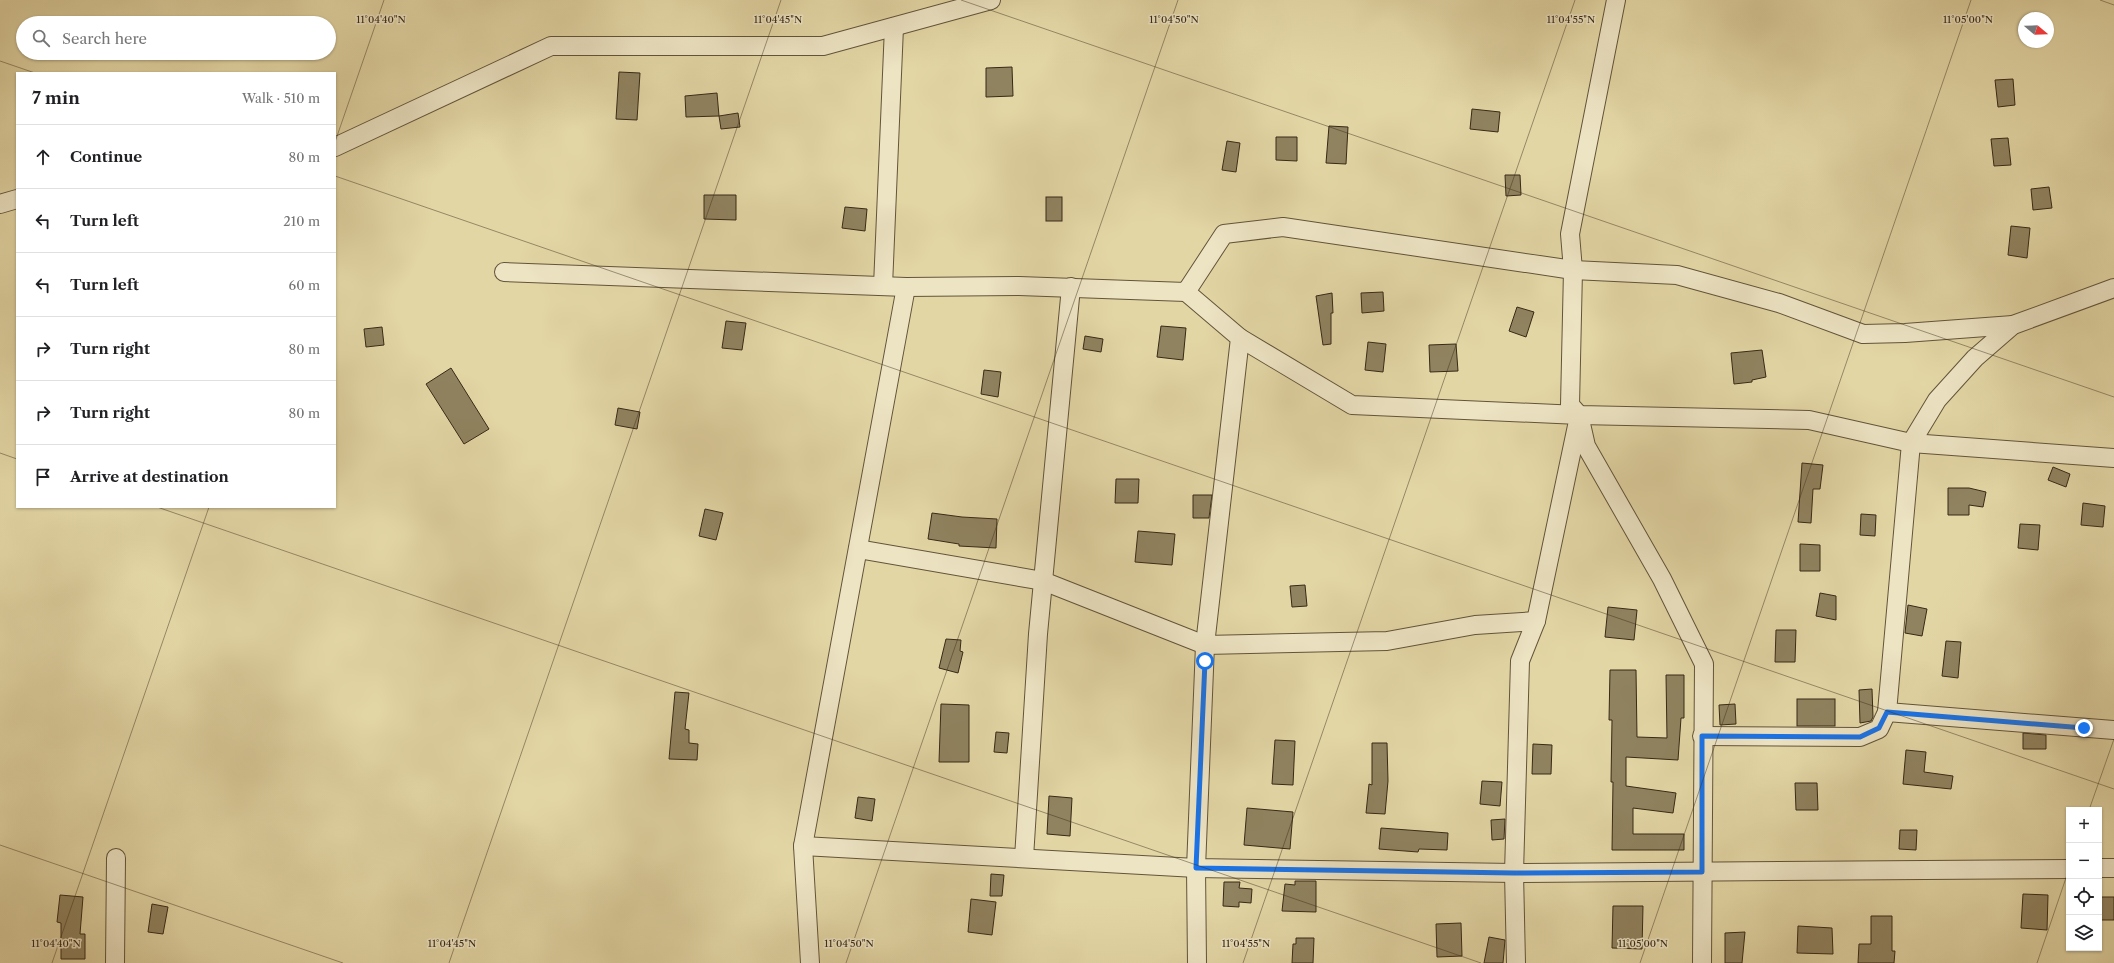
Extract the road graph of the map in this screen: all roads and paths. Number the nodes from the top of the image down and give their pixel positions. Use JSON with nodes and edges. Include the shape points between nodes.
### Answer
{"nodes":[{"id":1,"x":991,"y":0,"type":"edge"},
{"id":2,"x":1616,"y":0,"type":"edge"},
{"id":3,"x":894,"y":26,"type":"junction"},
{"id":4,"x":336,"y":147,"type":"edge"},
{"id":5,"x":16,"y":198,"type":"edge"},
{"id":6,"x":0,"y":204,"type":"edge"},
{"id":7,"x":1573,"y":270,"type":"junction"},
{"id":8,"x":504,"y":272,"type":"dead end"},
{"id":9,"x":883,"y":286,"type":"junction"},
{"id":10,"x":906,"y":287,"type":"junction"},
{"id":11,"x":1071,"y":288,"type":"junction"},
{"id":12,"x":2114,"y":288,"type":"edge"},
{"id":13,"x":1186,"y":292,"type":"junction"},
{"id":14,"x":2013,"y":325,"type":"junction"},
{"id":15,"x":1240,"y":338,"type":"junction"},
{"id":16,"x":1579,"y":415,"type":"junction"},
{"id":17,"x":1911,"y":442,"type":"junction"},
{"id":18,"x":2114,"y":458,"type":"edge"},
{"id":19,"x":858,"y":549,"type":"junction"},
{"id":20,"x":1043,"y":581,"type":"junction"},
{"id":21,"x":1536,"y":621,"type":"junction"},
{"id":22,"x":1206,"y":645,"type":"junction"},
{"id":23,"x":1887,"y":712,"type":"junction"},
{"id":24,"x":2114,"y":730,"type":"edge"},
{"id":25,"x":1702,"y":736,"type":"junction"},
{"id":26,"x":803,"y":846,"type":"junction"},
{"id":27,"x":116,"y":858,"type":"dead end"},
{"id":28,"x":1024,"y":858,"type":"junction"},
{"id":29,"x":1196,"y":868,"type":"junction"},
{"id":30,"x":2102,"y":868,"type":"edge"},
{"id":31,"x":2114,"y":868,"type":"edge"},
{"id":32,"x":2066,"y":869,"type":"edge"},
{"id":33,"x":1702,"y":872,"type":"junction"},
{"id":34,"x":1514,"y":873,"type":"junction"},
{"id":35,"x":115,"y":963,"type":"edge"},
{"id":36,"x":810,"y":963,"type":"edge"},
{"id":37,"x":1197,"y":963,"type":"edge"},
{"id":38,"x":1516,"y":963,"type":"edge"},
{"id":39,"x":1702,"y":963,"type":"edge"}],
"edges":[{"from":1,"to":3,"type":"street"},
{"from":2,"to":7,"type":"street","via":[[1570,234]]},
{"from":3,"to":4,"type":"street","via":[[823,46],[552,46]]},
{"from":3,"to":9,"type":"street"},
{"from":5,"to":6,"type":"street"},
{"from":7,"to":13,"type":"street","via":[[1283,227],[1224,234]]},
{"from":7,"to":14,"type":"street","via":[[1677,275],[1779,303],[1863,334]]},
{"from":7,"to":16,"type":"street","via":[[1570,405]]},
{"from":8,"to":9,"type":"street"},
{"from":9,"to":10,"type":"street"},
{"from":10,"to":11,"type":"street"},
{"from":10,"to":19,"type":"street"},
{"from":11,"to":13,"type":"street"},
{"from":11,"to":20,"type":"street"},
{"from":12,"to":14,"type":"street"},
{"from":13,"to":15,"type":"street"},
{"from":14,"to":17,"type":"street","via":[[1975,358],[1937,400]]},
{"from":15,"to":16,"type":"street","via":[[1352,405]]},
{"from":15,"to":22,"type":"street"},
{"from":16,"to":17,"type":"street","via":[[1809,420]]},
{"from":16,"to":21,"type":"street"},
{"from":16,"to":25,"type":"street","via":[[1586,446],[1662,579],[1704,664]]},
{"from":17,"to":18,"type":"street"},
{"from":17,"to":23,"type":"street"},
{"from":19,"to":20,"type":"street"},
{"from":19,"to":26,"type":"street"},
{"from":20,"to":22,"type":"street"},
{"from":20,"to":28,"type":"street"},
{"from":21,"to":22,"type":"street","via":[[1476,625],[1387,641]]},
{"from":21,"to":34,"type":"street","via":[[1520,661]]},
{"from":22,"to":29,"type":"street"},
{"from":23,"to":24,"type":"street"},
{"from":23,"to":25,"type":"street","via":[[1879,728],[1860,737]]},
{"from":25,"to":33,"type":"street"},
{"from":26,"to":28,"type":"street"},
{"from":26,"to":36,"type":"street"},
{"from":27,"to":35,"type":"street"},
{"from":28,"to":29,"type":"street"},
{"from":29,"to":34,"type":"street"},
{"from":29,"to":37,"type":"street"},
{"from":30,"to":31,"type":"street"},
{"from":32,"to":33,"type":"street"},
{"from":33,"to":34,"type":"street"},
{"from":33,"to":39,"type":"street"},
{"from":34,"to":38,"type":"street"}]}
